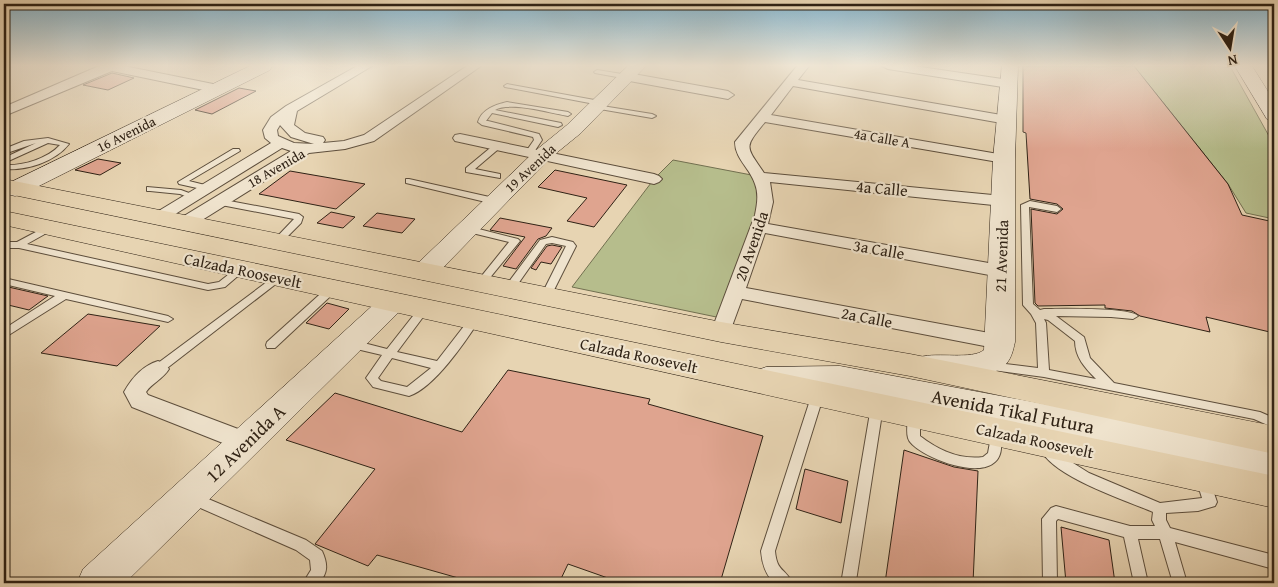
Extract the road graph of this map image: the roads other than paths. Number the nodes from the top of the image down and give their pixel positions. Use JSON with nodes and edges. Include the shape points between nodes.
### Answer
{"nodes":[{"id":1,"x":48,"y":93,"type":"edge"},
{"id":2,"x":200,"y":93,"type":"edge"},
{"id":3,"x":201,"y":93,"type":"edge"},
{"id":4,"x":318,"y":93,"type":"edge"},
{"id":5,"x":435,"y":93,"type":"edge"},
{"id":6,"x":542,"y":93,"type":"edge"},
{"id":7,"x":610,"y":93,"type":"edge"},
{"id":8,"x":721,"y":93,"type":"edge"},
{"id":9,"x":781,"y":93,"type":"edge"},
{"id":10,"x":855,"y":93,"type":"edge"},
{"id":11,"x":1008,"y":93,"type":"edge"},
{"id":12,"x":1260,"y":93,"type":"edge"},
{"id":13,"x":728,"y":95,"type":"dead end"},
{"id":14,"x":598,"y":105,"type":"junction"},
{"id":15,"x":291,"y":109,"type":"junction"},
{"id":16,"x":490,"y":111,"type":"junction"},
{"id":17,"x":4,"y":112,"type":"edge"},
{"id":18,"x":568,"y":114,"type":"dead end"},
{"id":19,"x":1274,"y":115,"type":"edge"},
{"id":20,"x":652,"y":116,"type":"dead end"},
{"id":21,"x":761,"y":117,"type":"junction"},
{"id":22,"x":1007,"y":120,"type":"junction"},
{"id":23,"x":558,"y":125,"type":"dead end"},
{"id":24,"x":387,"y":126,"type":"junction"},
{"id":25,"x":460,"y":138,"type":"dead end"},
{"id":26,"x":48,"y":140,"type":"junction"},
{"id":27,"x":280,"y":143,"type":"junction"},
{"id":28,"x":498,"y":146,"type":"junction"},
{"id":29,"x":305,"y":149,"type":"junction"},
{"id":30,"x":236,"y":151,"type":"dead end"},
{"id":31,"x":4,"y":152,"type":"edge"},
{"id":32,"x":536,"y":154,"type":"junction"},
{"id":33,"x":53,"y":158,"type":"junction"},
{"id":34,"x":1004,"y":159,"type":"junction"},
{"id":35,"x":4,"y":161,"type":"edge"},
{"id":36,"x":4,"y":167,"type":"edge"},
{"id":37,"x":497,"y":176,"type":"dead end"},
{"id":38,"x":762,"y":177,"type":"junction"},
{"id":39,"x":654,"y":180,"type":"dead end"},
{"id":40,"x":409,"y":181,"type":"dead end"},
{"id":41,"x":8,"y":187,"type":"edge"},
{"id":42,"x":150,"y":189,"type":"dead end"},
{"id":43,"x":200,"y":192,"type":"junction"},
{"id":44,"x":494,"y":201,"type":"junction"},
{"id":45,"x":1003,"y":201,"type":"junction"},
{"id":46,"x":219,"y":202,"type":"junction"},
{"id":47,"x":1057,"y":209,"type":"dead end"},
{"id":48,"x":4,"y":218,"type":"edge"},
{"id":49,"x":158,"y":218,"type":"junction"},
{"id":50,"x":185,"y":223,"type":"junction"},
{"id":51,"x":758,"y":227,"type":"junction"},
{"id":52,"x":48,"y":228,"type":"junction"},
{"id":53,"x":466,"y":229,"type":"junction"},
{"id":54,"x":277,"y":242,"type":"junction"},
{"id":55,"x":4,"y":244,"type":"edge"},
{"id":56,"x":19,"y":245,"type":"junction"},
{"id":57,"x":241,"y":269,"type":"junction"},
{"id":58,"x":1000,"y":270,"type":"junction"},
{"id":59,"x":424,"y":272,"type":"junction"},
{"id":60,"x":278,"y":278,"type":"junction"},
{"id":61,"x":4,"y":281,"type":"edge"},
{"id":62,"x":495,"y":286,"type":"junction"},
{"id":63,"x":332,"y":289,"type":"junction"},
{"id":64,"x":735,"y":292,"type":"junction"},
{"id":65,"x":64,"y":295,"type":"junction"},
{"id":66,"x":546,"y":296,"type":"junction"},
{"id":67,"x":409,"y":305,"type":"junction"},
{"id":68,"x":1035,"y":312,"type":"junction"},
{"id":69,"x":1133,"y":316,"type":"dead end"},
{"id":70,"x":168,"y":319,"type":"dead end"},
{"id":71,"x":475,"y":320,"type":"junction"},
{"id":72,"x":721,"y":332,"type":"junction"},
{"id":73,"x":4,"y":334,"type":"edge"},
{"id":74,"x":1000,"y":342,"type":"junction"},
{"id":75,"x":349,"y":343,"type":"junction"},
{"id":76,"x":272,"y":346,"type":"dead end"},
{"id":77,"x":388,"y":354,"type":"junction"},
{"id":78,"x":910,"y":365,"type":"junction"},
{"id":79,"x":439,"y":366,"type":"junction"},
{"id":80,"x":978,"y":366,"type":"junction"},
{"id":81,"x":158,"y":370,"type":"joint"},
{"id":82,"x":1044,"y":372,"type":"junction"},
{"id":83,"x":829,"y":385,"type":"junction"},
{"id":84,"x":1110,"y":386,"type":"junction"},
{"id":85,"x":878,"y":406,"type":"junction"},
{"id":86,"x":1274,"y":423,"type":"edge"},
{"id":87,"x":1274,"y":440,"type":"edge"},
{"id":88,"x":1038,"y":441,"type":"junction"},
{"id":89,"x":246,"y":442,"type":"junction"},
{"id":90,"x":1274,"y":462,"type":"edge"},
{"id":91,"x":1202,"y":476,"type":"junction"},
{"id":92,"x":1274,"y":492,"type":"edge"},
{"id":93,"x":188,"y":496,"type":"junction"},
{"id":94,"x":1160,"y":508,"type":"junction"},
{"id":95,"x":1130,"y":532,"type":"junction"},
{"id":96,"x":1165,"y":533,"type":"junction"},
{"id":97,"x":1270,"y":561,"type":"dead end"},
{"id":98,"x":97,"y":583,"type":"edge"},
{"id":99,"x":310,"y":583,"type":"edge"},
{"id":100,"x":785,"y":583,"type":"edge"},
{"id":101,"x":847,"y":583,"type":"edge"},
{"id":102,"x":1050,"y":583,"type":"edge"},
{"id":103,"x":1141,"y":583,"type":"edge"},
{"id":104,"x":1180,"y":583,"type":"edge"}],
"edges":[{"from":1,"to":17,"type":"street"},
{"from":2,"to":33,"type":"street","name":"16 Avenida"},
{"from":3,"to":41,"type":"street","name":"16 Avenida"},
{"from":4,"to":15,"type":"street"},
{"from":5,"to":24,"type":"street","name":"18 Avenida"},
{"from":6,"to":14,"type":"lane"},
{"from":7,"to":14,"type":"street","name":"19 Avenida"},
{"from":8,"to":13,"type":"street"},
{"from":9,"to":21,"type":"street"},
{"from":10,"to":22,"type":"street"},
{"from":11,"to":22,"type":"street","name":"21 Avenida"},
{"from":12,"to":19,"type":"street"},
{"from":14,"to":20,"type":"lane"},
{"from":14,"to":32,"type":"street","name":"19 Avenida"},
{"from":15,"to":24,"type":"street","via":[[286,124],[292,133],[307,139],[356,136]]},
{"from":15,"to":27,"type":"street","via":[[276,120],[270,130],[272,138]]},
{"from":16,"to":18,"type":"lane","via":[[507,104]]},
{"from":16,"to":23,"type":"lane"},
{"from":16,"to":32,"type":"lane","via":[[482,120],[485,123],[537,138]]},
{"from":21,"to":34,"type":"street","name":"4a Calle A"},
{"from":21,"to":38,"type":"street","via":[[742,142],[742,150]]},
{"from":22,"to":34,"type":"street","name":"21 Avenida"},
{"from":24,"to":29,"type":"street","name":"18 Avenida","via":[[369,138],[345,145]]},
{"from":25,"to":28,"type":"street"},
{"from":26,"to":31,"type":"lane","via":[[25,142]]},
{"from":26,"to":33,"type":"lane","via":[[65,144]]},
{"from":26,"to":35,"type":"lane"},
{"from":27,"to":29,"type":"street"},
{"from":27,"to":43,"type":"street"},
{"from":28,"to":32,"type":"street"},
{"from":28,"to":37,"type":"lane","via":[[469,170]]},
{"from":29,"to":46,"type":"street","name":"18 Avenida"},
{"from":30,"to":43,"type":"lane","via":[[182,182]]},
{"from":32,"to":39,"type":"street"},
{"from":32,"to":44,"type":"street","name":"19 Avenida"},
{"from":33,"to":36,"type":"lane","via":[[24,166]]},
{"from":33,"to":41,"type":"street","name":"16 Avenida"},
{"from":34,"to":45,"type":"street","name":"21 Avenida"},
{"from":38,"to":45,"type":"street","name":"4a Calle"},
{"from":38,"to":51,"type":"street","name":"20 Avenida","via":[[766,200]]},
{"from":40,"to":44,"type":"lane"},
{"from":41,"to":49,"type":"highway","name":"Calzada Roosevelt"},
{"from":42,"to":43,"type":"lane"},
{"from":43,"to":49,"type":"street"},
{"from":44,"to":53,"type":"street","name":"19 Avenida"},
{"from":45,"to":58,"type":"street","name":"21 Avenida"},
{"from":46,"to":50,"type":"street","name":"18 Avenida"},
{"from":46,"to":54,"type":"lane","via":[[299,217]]},
{"from":47,"to":68,"type":"lane","via":[[1025,205],[1028,305]]},
{"from":48,"to":52,"type":"highway","name":"Calzada Roosevelt"},
{"from":49,"to":50,"type":"highway","name":"Calzada Roosevelt"},
{"from":50,"to":54,"type":"highway","name":"Calzada Roosevelt"},
{"from":51,"to":58,"type":"street","name":"3a Calle"},
{"from":51,"to":64,"type":"street","name":"20 Avenida"},
{"from":52,"to":56,"type":"lane"},
{"from":52,"to":57,"type":"highway","name":"Calzada Roosevelt"},
{"from":53,"to":59,"type":"street","name":"19 Avenida"},
{"from":53,"to":62,"type":"lane","via":[[515,241]]},
{"from":54,"to":59,"type":"highway","name":"Calzada Roosevelt"},
{"from":55,"to":56,"type":"lane"},
{"from":56,"to":57,"type":"lane","via":[[208,287],[222,284]]},
{"from":57,"to":60,"type":"highway","name":"Calzada Roosevelt"},
{"from":58,"to":74,"type":"street","name":"21 Avenida"},
{"from":59,"to":62,"type":"highway","name":"Calzada Roosevelt"},
{"from":60,"to":63,"type":"highway","name":"Calzada Roosevelt"},
{"from":60,"to":81,"type":"lane"},
{"from":61,"to":65,"type":"lane"},
{"from":62,"to":66,"type":"highway","name":"Calzada Roosevelt"},
{"from":62,"to":66,"type":"lane","via":[[542,242],[552,240],[570,244]]},
{"from":63,"to":67,"type":"highway","name":"Calzada Roosevelt"},
{"from":63,"to":76,"type":"lane"},
{"from":64,"to":72,"type":"street","name":"20 Avenida"},
{"from":64,"to":74,"type":"street","name":"2a Calle"},
{"from":65,"to":70,"type":"lane"},
{"from":65,"to":73,"type":"lane"},
{"from":66,"to":72,"type":"highway","name":"Calzada Roosevelt"},
{"from":67,"to":71,"type":"highway","name":"Calzada Roosevelt"},
{"from":67,"to":75,"type":"street","name":"12 Avenida A"},
{"from":67,"to":77,"type":"lane"},
{"from":68,"to":69,"type":"lane"},
{"from":68,"to":82,"type":"lane","via":[[1041,322]]},
{"from":68,"to":84,"type":"lane","via":[[1052,318],[1080,340],[1083,358]]},
{"from":71,"to":79,"type":"lane"},
{"from":71,"to":83,"type":"highway","name":"Calzada Roosevelt","via":[[751,379]]},
{"from":72,"to":78,"type":"highway","name":"Calzada Roosevelt"},
{"from":74,"to":80,"type":"street","via":[[998,354]]},
{"from":75,"to":77,"type":"lane"},
{"from":75,"to":89,"type":"street","name":"12 Avenida A"},
{"from":77,"to":79,"type":"lane"},
{"from":77,"to":79,"type":"lane","via":[[372,378],[377,384],[396,390],[409,392]]},
{"from":78,"to":80,"type":"street"},
{"from":78,"to":87,"type":"highway","name":"Calzada Roosevelt"},
{"from":80,"to":82,"type":"lane"},
{"from":81,"to":89,"type":"street","via":[[140,383],[135,392],[140,401]]},
{"from":82,"to":84,"type":"lane"},
{"from":83,"to":85,"type":"highway","name":"Calzada Roosevelt"},
{"from":83,"to":90,"type":"street","name":"Avenida Tikal Futura"},
{"from":83,"to":100,"type":"lane","via":[[768,551],[769,565],[775,576]]},
{"from":84,"to":86,"type":"lane","via":[[1256,415]]},
{"from":85,"to":88,"type":"highway","name":"Calzada Roosevelt"},
{"from":85,"to":101,"type":"lane"},
{"from":88,"to":91,"type":"highway","name":"Calzada Roosevelt"},
{"from":88,"to":94,"type":"lane","via":[[1055,459],[1076,472]]},
{"from":89,"to":93,"type":"street","name":"12 Avenida A"},
{"from":91,"to":92,"type":"highway","name":"Calzada Roosevelt"},
{"from":91,"to":94,"type":"lane","via":[[1210,502],[1199,506]]},
{"from":93,"to":98,"type":"street","name":"12 Avenida A"},
{"from":93,"to":99,"type":"lane","via":[[317,556],[319,572]]},
{"from":94,"to":96,"type":"lane","via":[[1159,520]]},
{"from":95,"to":96,"type":"lane"},
{"from":95,"to":102,"type":"lane","via":[[1056,512],[1049,519]]},
{"from":95,"to":103,"type":"lane"},
{"from":96,"to":97,"type":"lane"},
{"from":96,"to":104,"type":"lane"}]}
